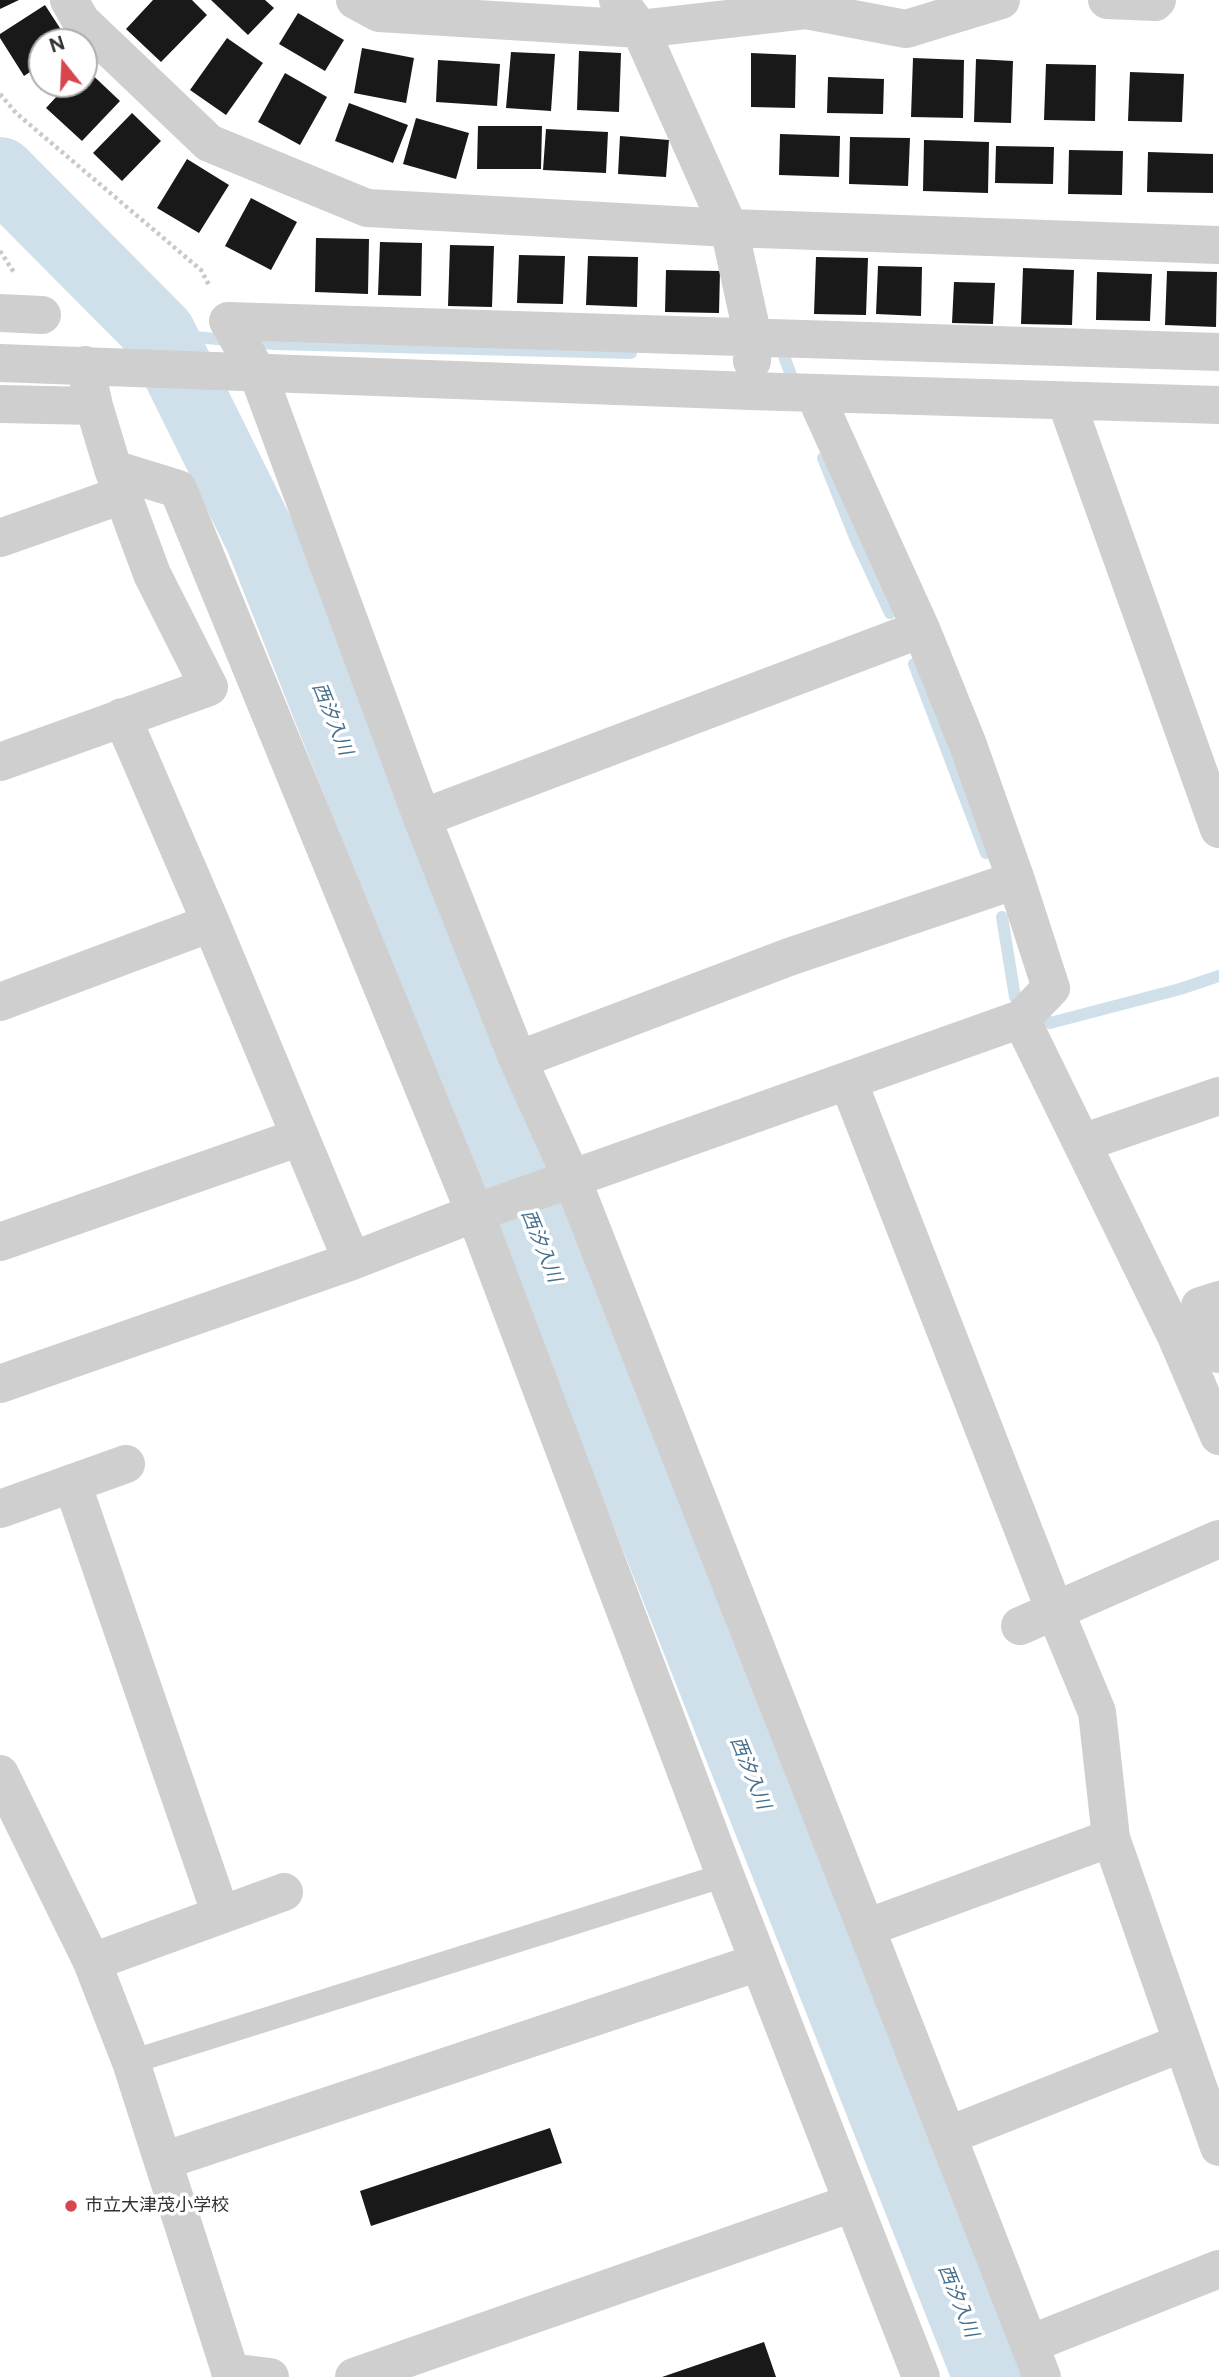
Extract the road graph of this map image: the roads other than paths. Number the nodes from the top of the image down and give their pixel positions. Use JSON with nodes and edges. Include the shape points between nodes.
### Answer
{"nodes":[{"id":1,"x":69,"y":0,"type":"edge"},
{"id":2,"x":355,"y":0,"type":"edge"},
{"id":3,"x":1001,"y":0,"type":"edge"},
{"id":4,"x":1107,"y":0,"type":"edge"},
{"id":5,"x":1157,"y":0,"type":"edge"},
{"id":6,"x":629,"y":14,"type":"edge"},
{"id":7,"x":729,"y":228,"type":"junction"},
{"id":8,"x":1219,"y":245,"type":"edge"},
{"id":9,"x":0,"y":313,"type":"edge"},
{"id":10,"x":42,"y":316,"type":"dead end"},
{"id":11,"x":753,"y":337,"type":"junction"},
{"id":12,"x":1219,"y":352,"type":"edge"},
{"id":13,"x":0,"y":363,"type":"edge"},
{"id":14,"x":85,"y":365,"type":"junction"},
{"id":15,"x":258,"y":374,"type":"junction"},
{"id":16,"x":750,"y":391,"type":"junction"},
{"id":17,"x":814,"y":393,"type":"junction"},
{"id":18,"x":1066,"y":401,"type":"junction"},
{"id":19,"x":0,"y":404,"type":"edge"},
{"id":20,"x":94,"y":405,"type":"junction"},
{"id":21,"x":1219,"y":405,"type":"edge"},
{"id":22,"x":118,"y":482,"type":"junction"},
{"id":23,"x":0,"y":538,"type":"edge"},
{"id":24,"x":921,"y":629,"type":"junction"},
{"id":25,"x":122,"y":717,"type":"junction"},
{"id":26,"x":0,"y":762,"type":"edge"},
{"id":27,"x":422,"y":818,"type":"junction"},
{"id":28,"x":1219,"y":829,"type":"edge"},
{"id":29,"x":1016,"y":880,"type":"junction"},
{"id":30,"x":211,"y":923,"type":"junction"},
{"id":31,"x":0,"y":1002,"type":"edge"},
{"id":32,"x":1021,"y":1019,"type":"junction"},
{"id":33,"x":518,"y":1060,"type":"junction"},
{"id":34,"x":848,"y":1081,"type":"junction"},
{"id":35,"x":1219,"y":1096,"type":"edge"},
{"id":36,"x":300,"y":1137,"type":"junction"},
{"id":37,"x":1082,"y":1143,"type":"junction"},
{"id":38,"x":572,"y":1179,"type":"junction"},
{"id":39,"x":475,"y":1213,"type":"junction"},
{"id":40,"x":0,"y":1242,"type":"edge"},
{"id":41,"x":352,"y":1261,"type":"junction"},
{"id":42,"x":1219,"y":1300,"type":"edge"},
{"id":43,"x":1219,"y":1353,"type":"edge"},
{"id":44,"x":0,"y":1384,"type":"edge"},
{"id":45,"x":1219,"y":1436,"type":"edge"},
{"id":46,"x":127,"y":1464,"type":"dead end"},
{"id":47,"x":72,"y":1483,"type":"junction"},
{"id":48,"x":0,"y":1509,"type":"edge"},
{"id":49,"x":1219,"y":1539,"type":"edge"},
{"id":50,"x":1055,"y":1611,"type":"junction"},
{"id":51,"x":1020,"y":1626,"type":"dead end"},
{"id":52,"x":0,"y":1774,"type":"edge"},
{"id":53,"x":1111,"y":1838,"type":"junction"},
{"id":54,"x":725,"y":1875,"type":"junction"},
{"id":55,"x":285,"y":1892,"type":"dead end"},
{"id":56,"x":221,"y":1915,"type":"junction"},
{"id":57,"x":866,"y":1928,"type":"junction"},
{"id":58,"x":92,"y":1962,"type":"junction"},
{"id":59,"x":759,"y":1962,"type":"junction"},
{"id":60,"x":1182,"y":2043,"type":"junction"},
{"id":61,"x":131,"y":2062,"type":"junction"},
{"id":62,"x":947,"y":2136,"type":"junction"},
{"id":63,"x":1219,"y":2147,"type":"edge"},
{"id":64,"x":163,"y":2161,"type":"junction"},
{"id":65,"x":852,"y":2203,"type":"junction"},
{"id":66,"x":1219,"y":2269,"type":"edge"},
{"id":67,"x":1036,"y":2361,"type":"edge"},
{"id":68,"x":231,"y":2374,"type":"edge"},
{"id":69,"x":270,"y":2377,"type":"edge"},
{"id":70,"x":354,"y":2377,"type":"edge"},
{"id":71,"x":920,"y":2377,"type":"edge"}],
"edges":[{"from":1,"to":7,"type":"street","via":[[81,21],[209,143],[367,208]]},
{"from":2,"to":6,"type":"street","via":[[379,13]]},
{"from":3,"to":6,"type":"street","via":[[906,29],[806,10]]},
{"from":4,"to":5,"type":"street"},
{"from":6,"to":7,"type":"street"},
{"from":7,"to":8,"type":"street"},
{"from":7,"to":11,"type":"street"},
{"from":9,"to":10,"type":"street"},
{"from":11,"to":12,"type":"street"},
{"from":11,"to":15,"type":"street","via":[[228,321]]},
{"from":11,"to":16,"type":"street"},
{"from":13,"to":14,"type":"street"},
{"from":14,"to":15,"type":"street"},
{"from":14,"to":20,"type":"street"},
{"from":15,"to":16,"type":"street"},
{"from":15,"to":27,"type":"street"},
{"from":16,"to":17,"type":"street"},
{"from":17,"to":18,"type":"street"},
{"from":17,"to":24,"type":"street"},
{"from":18,"to":21,"type":"street"},
{"from":18,"to":28,"type":"street"},
{"from":19,"to":20,"type":"street"},
{"from":20,"to":22,"type":"street"},
{"from":22,"to":23,"type":"street"},
{"from":22,"to":25,"type":"street","via":[[152,574],[209,687]]},
{"from":22,"to":39,"type":"street","via":[[178,489]]},
{"from":24,"to":27,"type":"street"},
{"from":24,"to":29,"type":"street"},
{"from":25,"to":26,"type":"street"},
{"from":25,"to":30,"type":"street"},
{"from":27,"to":33,"type":"street"},
{"from":29,"to":32,"type":"street","via":[[1051,988]]},
{"from":29,"to":33,"type":"street","via":[[789,957]]},
{"from":30,"to":31,"type":"street"},
{"from":30,"to":36,"type":"street"},
{"from":32,"to":34,"type":"street"},
{"from":32,"to":37,"type":"street"},
{"from":33,"to":38,"type":"street"},
{"from":34,"to":38,"type":"street"},
{"from":34,"to":50,"type":"street"},
{"from":35,"to":37,"type":"street"},
{"from":36,"to":40,"type":"street"},
{"from":36,"to":41,"type":"street"},
{"from":37,"to":45,"type":"street"},
{"from":38,"to":39,"type":"street"},
{"from":38,"to":57,"type":"street"},
{"from":39,"to":41,"type":"street"},
{"from":39,"to":54,"type":"street"},
{"from":41,"to":44,"type":"street"},
{"from":42,"to":43,"type":"street","via":[[1200,1306]]},
{"from":46,"to":47,"type":"street"},
{"from":47,"to":48,"type":"street"},
{"from":47,"to":56,"type":"street"},
{"from":49,"to":50,"type":"street"},
{"from":50,"to":51,"type":"street"},
{"from":50,"to":53,"type":"street","via":[[1097,1712]]},
{"from":52,"to":58,"type":"street"},
{"from":53,"to":57,"type":"street"},
{"from":53,"to":60,"type":"street"},
{"from":54,"to":59,"type":"street"},
{"from":54,"to":61,"type":"lane"},
{"from":55,"to":56,"type":"street"},
{"from":56,"to":58,"type":"street"},
{"from":57,"to":62,"type":"street"},
{"from":58,"to":61,"type":"street"},
{"from":59,"to":64,"type":"street"},
{"from":59,"to":65,"type":"street"},
{"from":60,"to":62,"type":"street"},
{"from":60,"to":63,"type":"street"},
{"from":61,"to":64,"type":"street"},
{"from":62,"to":67,"type":"street"},
{"from":64,"to":68,"type":"street"},
{"from":65,"to":70,"type":"street"},
{"from":65,"to":71,"type":"street"},
{"from":66,"to":67,"type":"street"},
{"from":68,"to":69,"type":"street"}]}
